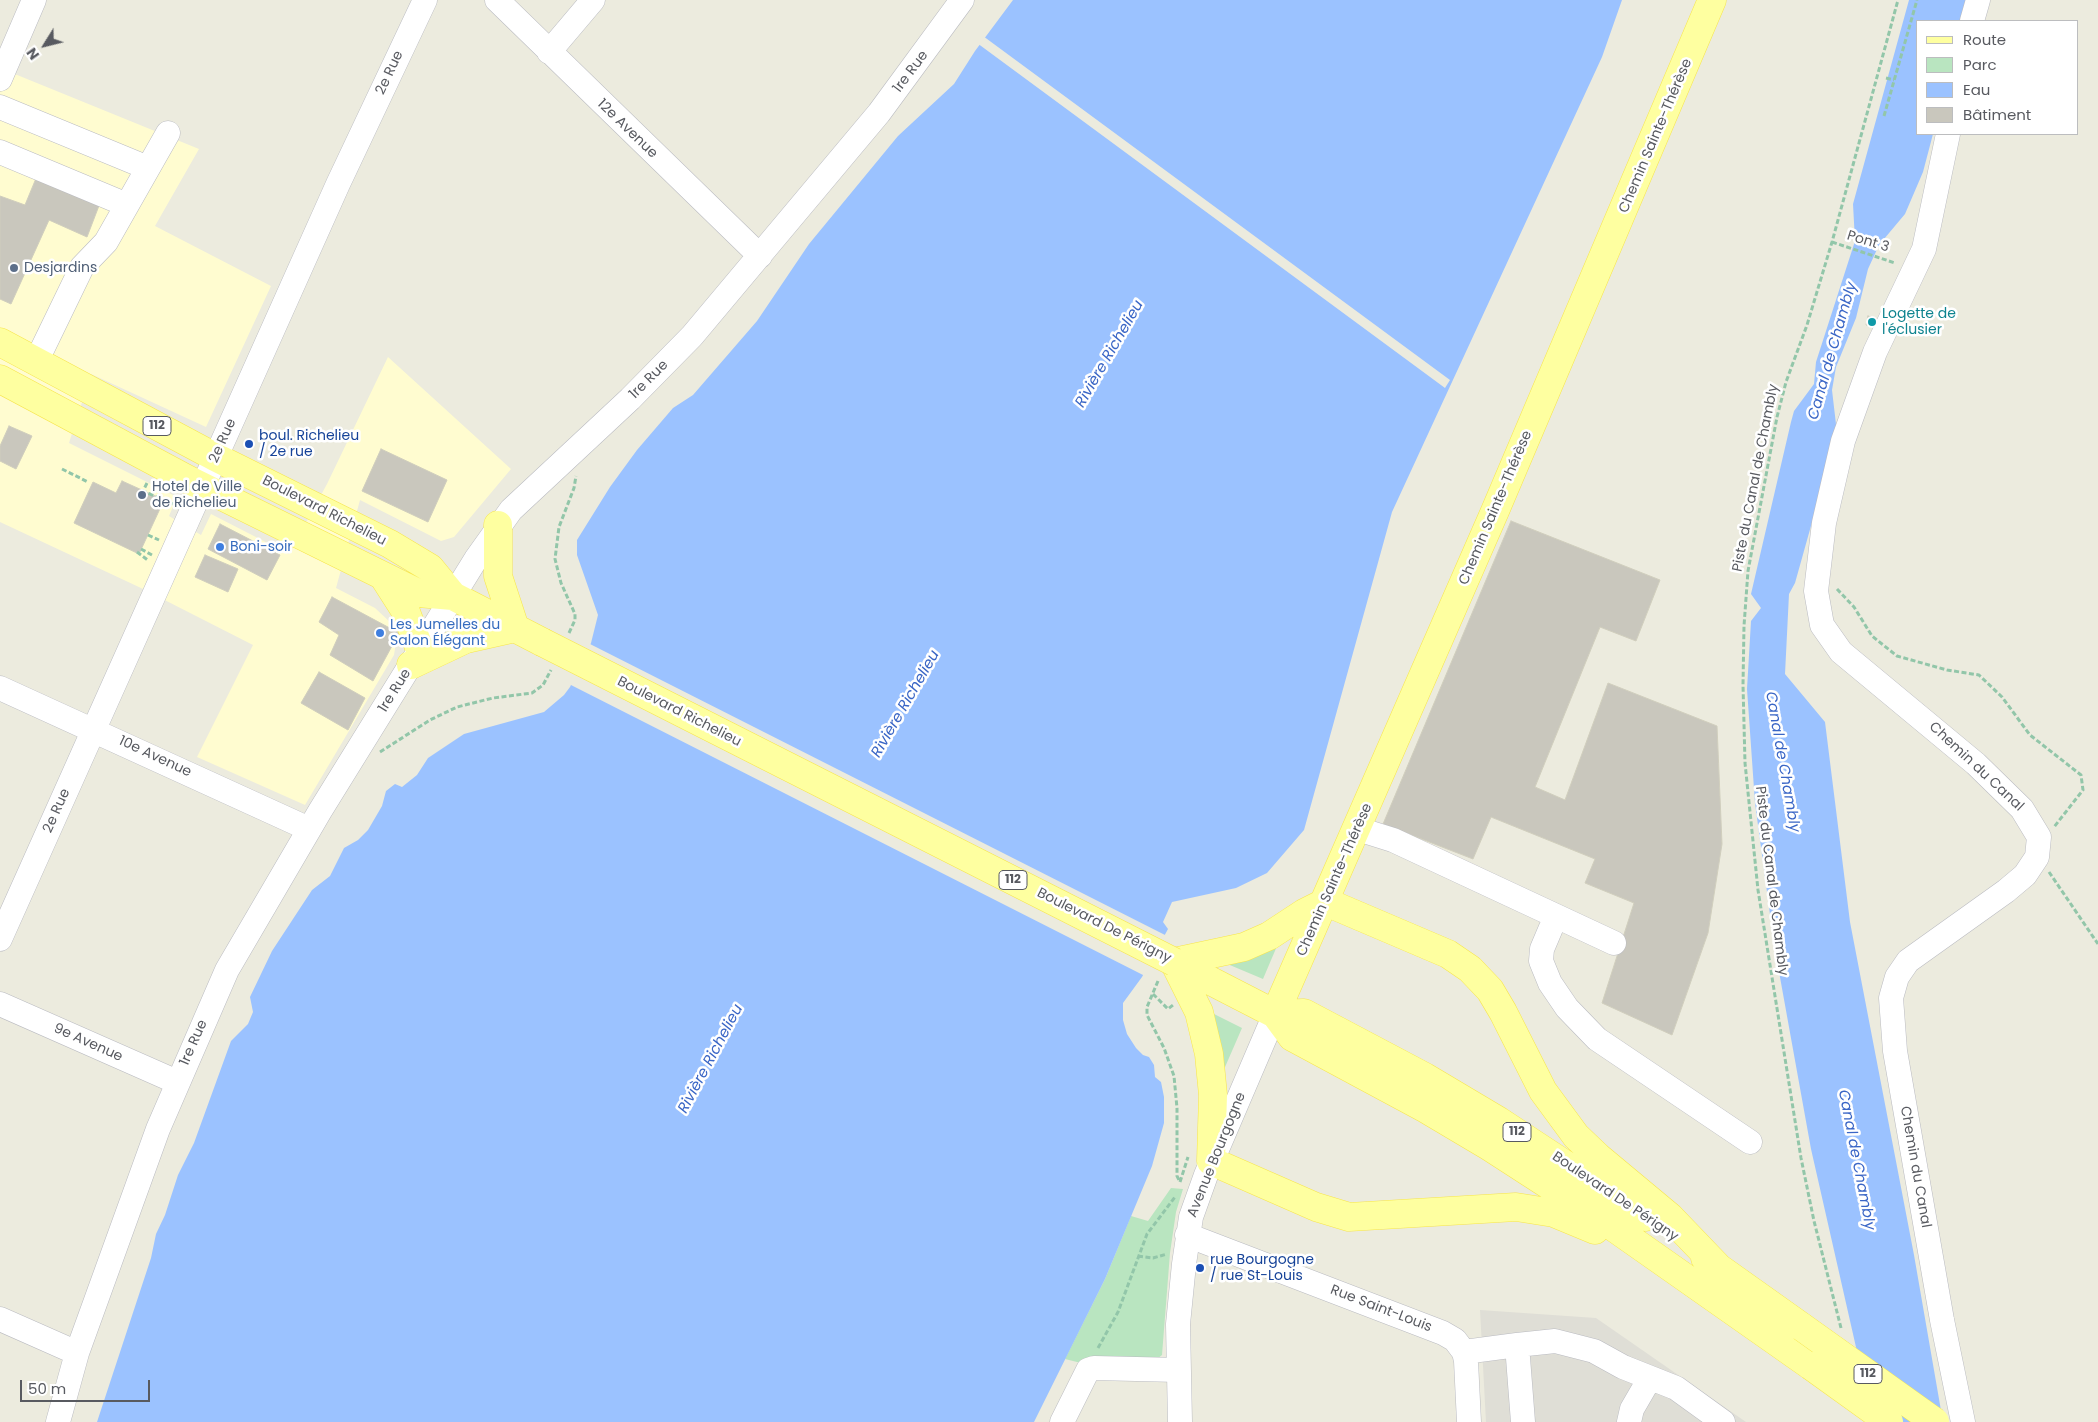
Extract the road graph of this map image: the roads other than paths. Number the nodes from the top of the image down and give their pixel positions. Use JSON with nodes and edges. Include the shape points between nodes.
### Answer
{"nodes":[{"id":1,"x":34,"y":0,"type":"edge"},
{"id":2,"x":425,"y":0,"type":"edge"},
{"id":3,"x":496,"y":0,"type":"edge"},
{"id":4,"x":593,"y":0,"type":"edge"},
{"id":5,"x":962,"y":0,"type":"edge"},
{"id":6,"x":1712,"y":0,"type":"edge"},
{"id":7,"x":1978,"y":0,"type":"edge"},
{"id":8,"x":1972,"y":20,"type":"edge"},
{"id":9,"x":549,"y":52,"type":"junction"},
{"id":10,"x":0,"y":79,"type":"edge"},
{"id":11,"x":0,"y":106,"type":"edge"},
{"id":12,"x":168,"y":133,"type":"dead end"},
{"id":13,"x":1948,"y":135,"type":"edge"},
{"id":14,"x":0,"y":152,"type":"edge"},
{"id":15,"x":148,"y":168,"type":"junction"},
{"id":16,"x":127,"y":205,"type":"junction"},
{"id":17,"x":760,"y":256,"type":"junction"},
{"id":18,"x":0,"y":342,"type":"edge"},
{"id":19,"x":36,"y":362,"type":"junction"},
{"id":20,"x":0,"y":379,"type":"edge"},
{"id":21,"x":216,"y":457,"type":"junction"},
{"id":22,"x":202,"y":486,"type":"junction"},
{"id":23,"x":498,"y":525,"type":"junction"},
{"id":24,"x":383,"y":575,"type":"junction"},
{"id":25,"x":453,"y":596,"type":"junction"},
{"id":26,"x":515,"y":628,"type":"junction"},
{"id":27,"x":416,"y":658,"type":"junction"},
{"id":28,"x":0,"y":688,"type":"edge"},
{"id":29,"x":94,"y":729,"type":"junction"},
{"id":30,"x":852,"y":798,"type":"joint"},
{"id":31,"x":309,"y":829,"type":"junction"},
{"id":32,"x":1358,"y":829,"type":"junction"},
{"id":33,"x":1326,"y":902,"type":"junction"},
{"id":34,"x":1556,"y":916,"type":"junction"},
{"id":35,"x":0,"y":939,"type":"edge"},
{"id":36,"x":1614,"y":943,"type":"dead end"},
{"id":37,"x":1167,"y":970,"type":"junction"},
{"id":38,"x":0,"y":1004,"type":"edge"},
{"id":39,"x":1275,"y":1014,"type":"junction"},
{"id":40,"x":177,"y":1082,"type":"junction"},
{"id":41,"x":1750,"y":1142,"type":"dead end"},
{"id":42,"x":1200,"y":1158,"type":"junction"},
{"id":43,"x":1187,"y":1235,"type":"junction"},
{"id":44,"x":1652,"y":1255,"type":"junction"},
{"id":45,"x":1719,"y":1268,"type":"junction"},
{"id":46,"x":0,"y":1319,"type":"edge"},
{"id":47,"x":1517,"y":1345,"type":"junction"},
{"id":48,"x":1462,"y":1349,"type":"junction"},
{"id":49,"x":76,"y":1353,"type":"junction"},
{"id":50,"x":1178,"y":1370,"type":"junction"},
{"id":51,"x":1650,"y":1378,"type":"junction"},
{"id":52,"x":58,"y":1422,"type":"edge"},
{"id":53,"x":1062,"y":1422,"type":"edge"},
{"id":54,"x":1180,"y":1422,"type":"edge"},
{"id":55,"x":1469,"y":1422,"type":"edge"},
{"id":56,"x":1523,"y":1422,"type":"edge"},
{"id":57,"x":1629,"y":1422,"type":"edge"},
{"id":58,"x":1724,"y":1422,"type":"edge"},
{"id":59,"x":1888,"y":1422,"type":"edge"},
{"id":60,"x":1934,"y":1422,"type":"edge"},
{"id":61,"x":1963,"y":1422,"type":"edge"}],
"edges":[{"from":1,"to":10,"type":"street"},
{"from":2,"to":21,"type":"street","name":"2e Rue","via":[[342,175]]},
{"from":3,"to":9,"type":"street","name":"12e Avenue"},
{"from":4,"to":9,"type":"street"},
{"from":5,"to":17,"type":"street","name":"1re Rue","via":[[902,84]]},
{"from":6,"to":32,"type":"main road","name":"Chemin Sainte-Thérèse"},
{"from":7,"to":8,"type":"street"},
{"from":9,"to":17,"type":"street","name":"12e Avenue"},
{"from":11,"to":15,"type":"street"},
{"from":12,"to":15,"type":"street"},
{"from":13,"to":61,"type":"street","name":"Chemin du Canal","via":[[1924,249],[1872,360],[1843,441],[1826,514],[1817,584],[1819,615],[1833,643],[1849,660],[1976,764],[2022,809],[2039,837],[2037,857],[2025,875],[1908,961],[1896,977],[1891,998],[1895,1051]]},
{"from":14,"to":16,"type":"street"},
{"from":15,"to":16,"type":"street"},
{"from":16,"to":19,"type":"street","via":[[106,242],[82,267]]},
{"from":17,"to":23,"type":"street","name":"1re Rue","via":[[655,375]]},
{"from":18,"to":19,"type":"main road","name":"Boulevard Richelieu","number":"112"},
{"from":19,"to":21,"type":"main road","name":"Boulevard Richelieu","number":"112"},
{"from":20,"to":22,"type":"main road","name":"Boulevard Richelieu","number":"112"},
{"from":21,"to":22,"type":"street","name":"2e Rue"},
{"from":21,"to":25,"type":"main road","name":"Boulevard Richelieu","number":"112","via":[[419,561],[430,568]]},
{"from":22,"to":24,"type":"main road","name":"Boulevard Richelieu","number":"112"},
{"from":22,"to":29,"type":"street","name":"2e Rue"},
{"from":23,"to":25,"type":"street","name":"1re Rue"},
{"from":23,"to":26,"type":"main road","via":[[499,584]]},
{"from":24,"to":25,"type":"main road","name":"Boulevard Richelieu","number":"112","via":[[421,595]]},
{"from":24,"to":27,"type":"main road","via":[[406,612]]},
{"from":25,"to":26,"type":"main road","name":"Boulevard Richelieu","number":"112"},
{"from":25,"to":27,"type":"street","name":"1re Rue"},
{"from":26,"to":27,"type":"main road","via":[[466,639]]},
{"from":26,"to":30,"type":"main road","name":"Boulevard Richelieu","number":"112","bridge":true},
{"from":27,"to":31,"type":"street","name":"1re Rue"},
{"from":28,"to":29,"type":"street","name":"10e Avenue"},
{"from":29,"to":31,"type":"street","name":"10e Avenue"},
{"from":29,"to":35,"type":"street","name":"2e Rue"},
{"from":30,"to":37,"type":"main road","name":"Boulevard De Périgny","number":"112","bridge":true},
{"from":31,"to":40,"type":"street","name":"1re Rue","via":[[231,963]]},
{"from":32,"to":33,"type":"main road","name":"Chemin Sainte-Thérèse"},
{"from":32,"to":34,"type":"street","via":[[1393,840]]},
{"from":33,"to":37,"type":"main road","via":[[1250,944]]},
{"from":33,"to":39,"type":"main road","name":"Chemin Sainte-Thérèse"},
{"from":33,"to":45,"type":"main road","via":[[1433,946],[1470,969],[1498,1002],[1543,1091],[1568,1126],[1598,1157],[1670,1217]]},
{"from":34,"to":36,"type":"street"},
{"from":34,"to":41,"type":"street","via":[[1542,949],[1541,961],[1550,983],[1567,1008],[1597,1039]]},
{"from":37,"to":39,"type":"main road","name":"Boulevard De Périgny","number":"112"},
{"from":37,"to":42,"type":"main road","via":[[1199,1012],[1209,1054],[1214,1095]]},
{"from":38,"to":40,"type":"street","name":"9e Avenue"},
{"from":39,"to":42,"type":"street","name":"Avenue Bourgogne"},
{"from":39,"to":44,"type":"main road","name":"Boulevard De Périgny","number":"112","via":[[1292,1036],[1490,1147]]},
{"from":39,"to":45,"type":"main road","name":"Boulevard De Périgny","number":"112","via":[[1304,1013],[1425,1077],[1546,1151]]},
{"from":40,"to":49,"type":"street","name":"1re Rue"},
{"from":42,"to":43,"type":"street","name":"Avenue Bourgogne","via":[[1195,1203]]},
{"from":42,"to":44,"type":"main road","via":[[1339,1215],[1360,1217],[1528,1207],[1566,1217]]},
{"from":43,"to":48,"type":"street","name":"Rue Saint-Louis","via":[[1442,1333]]},
{"from":43,"to":50,"type":"street","name":"Avenue Bourgogne","via":[[1178,1324]]},
{"from":44,"to":59,"type":"main road","name":"Boulevard De Périgny","number":"112","bridge":true},
{"from":45,"to":60,"type":"main road","name":"Boulevard De Périgny","number":"112","bridge":true},
{"from":46,"to":49,"type":"street"},
{"from":47,"to":48,"type":"street"},
{"from":47,"to":51,"type":"street","via":[[1542,1341],[1572,1345],[1594,1351]]},
{"from":47,"to":56,"type":"street"},
{"from":48,"to":55,"type":"street"},
{"from":49,"to":52,"type":"street","name":"1re Rue"},
{"from":50,"to":53,"type":"street","via":[[1088,1370]]},
{"from":50,"to":54,"type":"street","name":"Avenue Bourgogne"},
{"from":51,"to":57,"type":"street","via":[[1632,1409]]},
{"from":51,"to":58,"type":"street","via":[[1676,1388]]}]}
